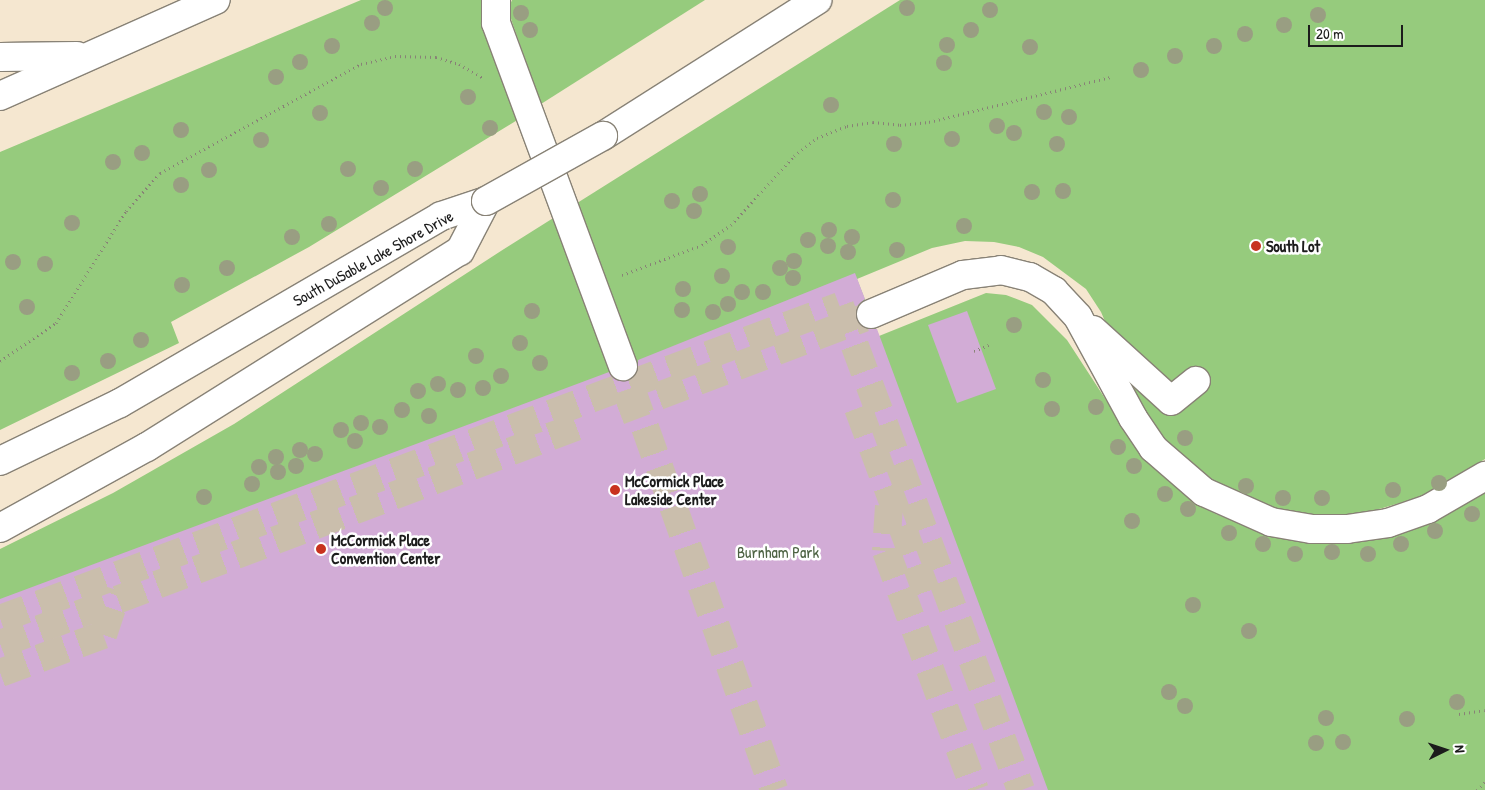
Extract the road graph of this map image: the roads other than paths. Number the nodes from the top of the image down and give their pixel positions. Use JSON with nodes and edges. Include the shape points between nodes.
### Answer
{"nodes":[{"id":1,"x":216,"y":0,"type":"edge"},
{"id":2,"x":496,"y":0,"type":"edge"},
{"id":3,"x":817,"y":0,"type":"edge"},
{"id":4,"x":86,"y":56,"type":"junction"},
{"id":5,"x":0,"y":57,"type":"edge"},
{"id":6,"x":0,"y":96,"type":"edge"},
{"id":7,"x":486,"y":201,"type":"junction"},
{"id":8,"x":871,"y":314,"type":"tunnel mouth"},
{"id":9,"x":1078,"y":317,"type":"junction"},
{"id":10,"x":623,"y":366,"type":"tunnel mouth"},
{"id":11,"x":1196,"y":381,"type":"dead end"},
{"id":12,"x":0,"y":461,"type":"edge"},
{"id":13,"x":1485,"y":476,"type":"edge"},
{"id":14,"x":0,"y":528,"type":"edge"}],
"edges":[{"from":1,"to":4,"type":"main road"},
{"from":2,"to":10,"type":"main road","via":[[496,23]]},
{"from":3,"to":7,"type":"main road","name":"South DuSable Lake Shore Drive","bridge":true,"via":[[603,136]]},
{"from":4,"to":5,"type":"main road"},
{"from":4,"to":6,"type":"main road"},
{"from":7,"to":12,"type":"main road","name":"South DuSable Lake Shore Drive","via":[[441,216],[120,403]]},
{"from":7,"to":14,"type":"main road","via":[[460,251],[147,447]]},
{"from":8,"to":9,"type":"main road","via":[[963,275],[1001,270],[1038,281],[1054,291]]},
{"from":9,"to":11,"type":"main road","via":[[1148,376],[1171,401]]},
{"from":9,"to":13,"type":"main road","via":[[1153,448],[1204,492],[1236,509],[1271,522],[1312,529],[1347,530],[1388,523],[1428,509]]}]}
